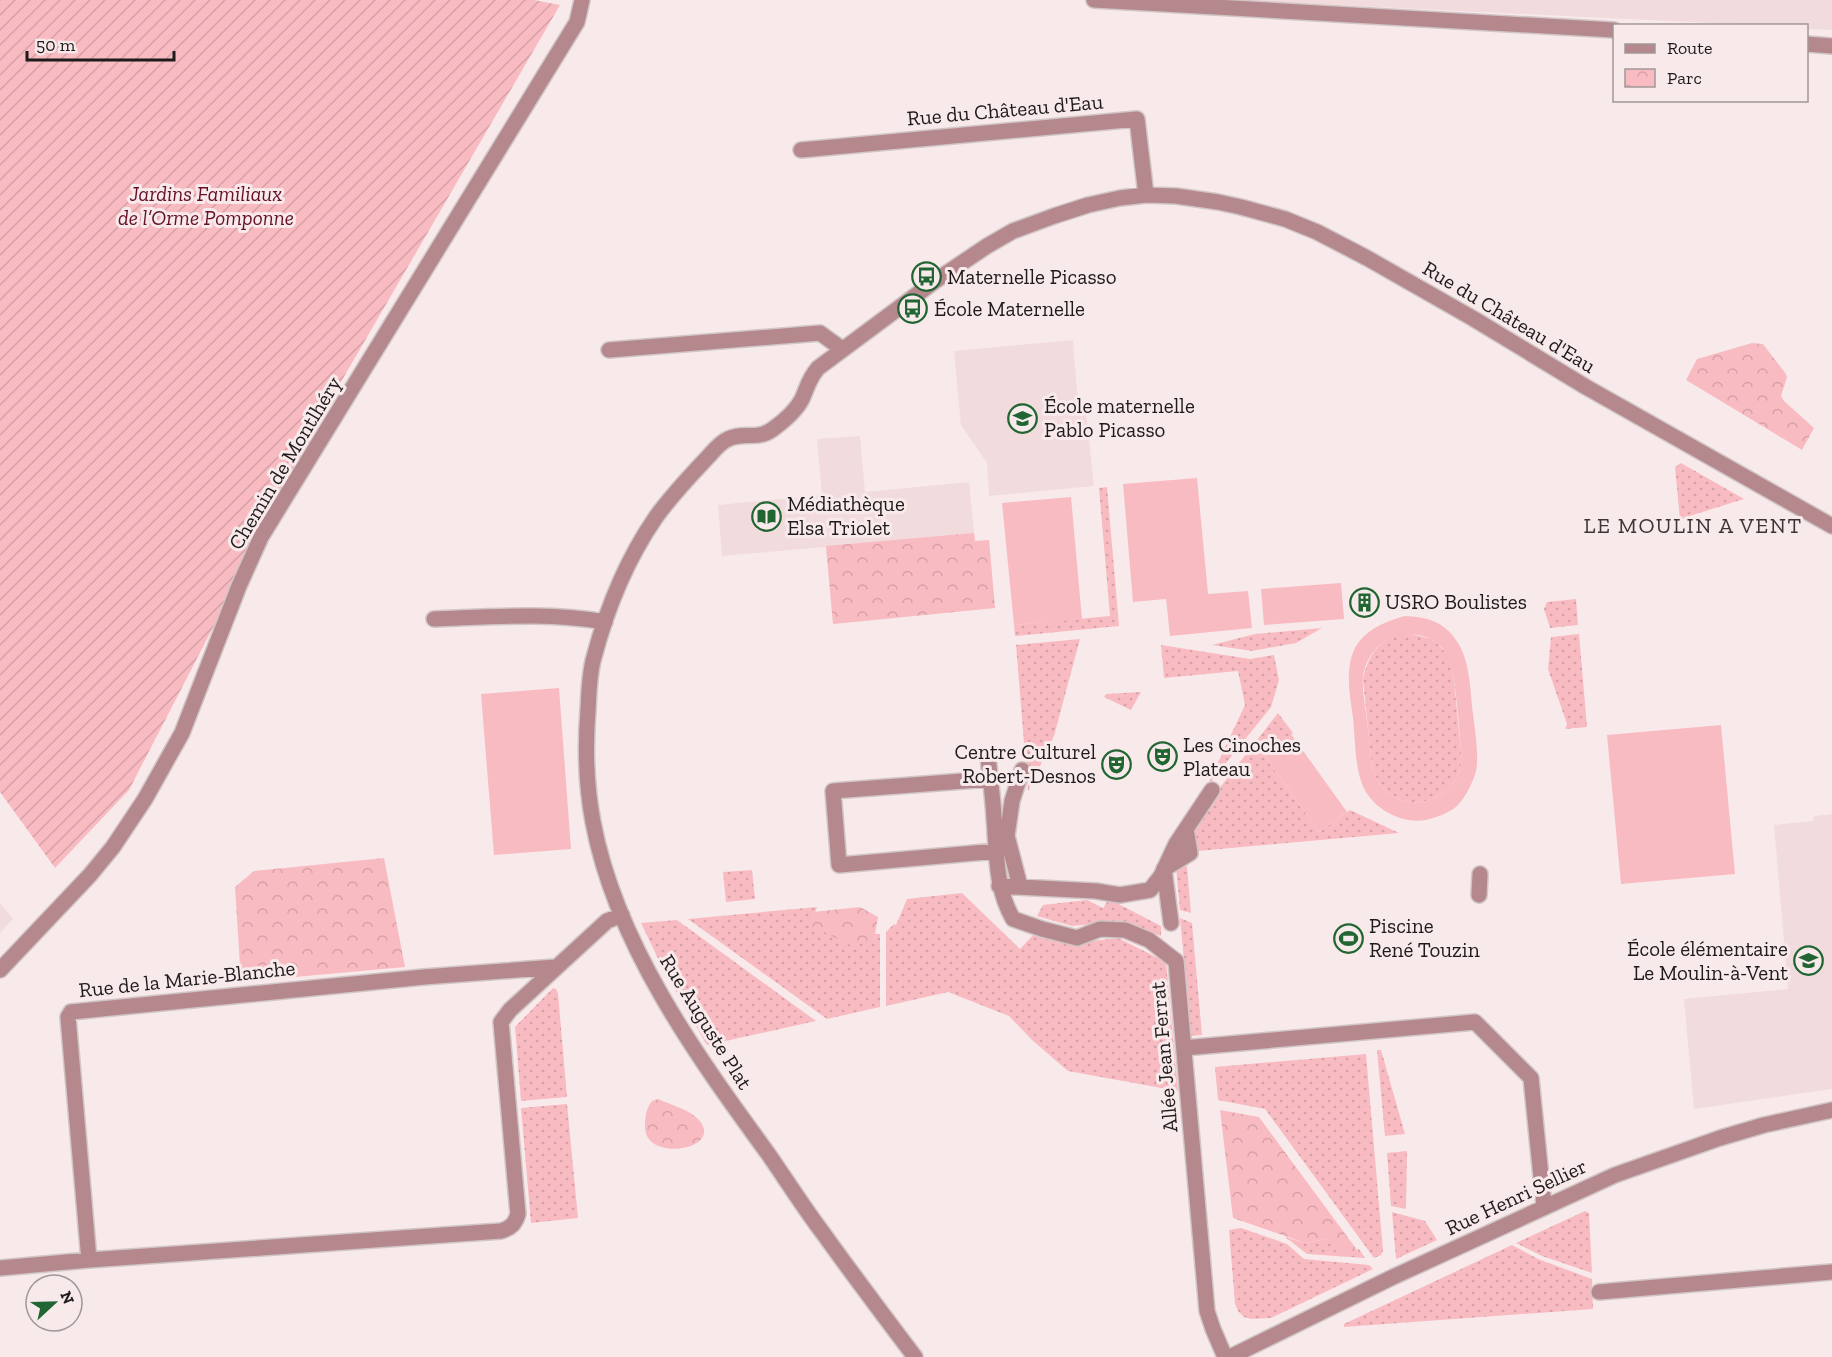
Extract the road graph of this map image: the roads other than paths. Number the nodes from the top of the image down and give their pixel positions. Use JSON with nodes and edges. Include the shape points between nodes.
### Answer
{"nodes":[{"id":1,"x":582,"y":0,"type":"edge"},
{"id":2,"x":1094,"y":0,"type":"edge"},
{"id":3,"x":1613,"y":30,"type":"edge"},
{"id":4,"x":1808,"y":44,"type":"edge"},
{"id":5,"x":1832,"y":46,"type":"edge"},
{"id":6,"x":801,"y":150,"type":"dead end"},
{"id":7,"x":1146,"y":195,"type":"junction"},
{"id":8,"x":842,"y":349,"type":"junction"},
{"id":9,"x":609,"y":350,"type":"dead end"},
{"id":10,"x":1832,"y":526,"type":"edge"},
{"id":11,"x":434,"y":619,"type":"dead end"},
{"id":12,"x":605,"y":622,"type":"junction"},
{"id":13,"x":593,"y":660,"type":"joint"},
{"id":14,"x":988,"y":757,"type":"dead end"},
{"id":15,"x":1022,"y":770,"type":"dead end"},
{"id":16,"x":990,"y":779,"type":"junction"},
{"id":17,"x":1212,"y":790,"type":"dead end"},
{"id":18,"x":997,"y":851,"type":"junction"},
{"id":19,"x":1164,"y":869,"type":"junction"},
{"id":20,"x":1480,"y":874,"type":"dead end"},
{"id":21,"x":999,"y":886,"type":"junction"},
{"id":22,"x":1020,"y":886,"type":"junction"},
{"id":23,"x":1479,"y":896,"type":"dead end"},
{"id":24,"x":622,"y":915,"type":"junction"},
{"id":25,"x":1171,"y":923,"type":"dead end"},
{"id":26,"x":556,"y":967,"type":"junction"},
{"id":27,"x":0,"y":970,"type":"edge"},
{"id":28,"x":1184,"y":1048,"type":"junction"},
{"id":29,"x":1832,"y":1110,"type":"edge"},
{"id":30,"x":1544,"y":1206,"type":"junction"},
{"id":31,"x":89,"y":1260,"type":"junction"},
{"id":32,"x":0,"y":1268,"type":"edge"},
{"id":33,"x":1832,"y":1272,"type":"edge"},
{"id":34,"x":1599,"y":1292,"type":"dead end"},
{"id":35,"x":915,"y":1357,"type":"edge"},
{"id":36,"x":1225,"y":1357,"type":"edge"},
{"id":37,"x":1230,"y":1357,"type":"edge"}],
"edges":[{"from":1,"to":27,"type":"street","name":"Chemin de Montlhéry","via":[[577,22],[261,537],[182,733],[145,799],[90,875]]},
{"from":2,"to":3,"type":"street"},
{"from":4,"to":5,"type":"street"},
{"from":6,"to":7,"type":"street","name":"Rue du Château d'Eau","via":[[1137,119]]},
{"from":7,"to":8,"type":"street","name":"Rue du Château d'Eau","via":[[1088,205],[1013,231],[935,281]]},
{"from":7,"to":10,"type":"street","name":"Rue du Château d'Eau","via":[[1241,207],[1317,232]]},
{"from":8,"to":9,"type":"street","via":[[819,333]]},
{"from":8,"to":12,"type":"street","name":"Rue du Château d'Eau","via":[[818,368],[798,405],[786,418],[763,435],[731,437],[685,481],[633,556]]},
{"from":11,"to":12,"type":"street","via":[[524,615]]},
{"from":12,"to":13,"type":"street","name":"Rue du Château d'Eau"},
{"from":13,"to":24,"type":"street","name":"Rue Auguste Plat","via":[[585,746],[587,784],[600,852]]},
{"from":14,"to":16,"type":"street","name":"Allée Jean Ferrat"},
{"from":15,"to":22,"type":"street","via":[[1012,801],[1008,836]]},
{"from":16,"to":18,"type":"street","name":"Allée Jean Ferrat"},
{"from":16,"to":18,"type":"street","via":[[833,791],[839,865]]},
{"from":17,"to":19,"type":"street"},
{"from":18,"to":21,"type":"street","name":"Allée Jean Ferrat"},
{"from":19,"to":22,"type":"street","via":[[1150,890],[1120,895]]},
{"from":19,"to":25,"type":"street"},
{"from":20,"to":23,"type":"street"},
{"from":21,"to":22,"type":"street"},
{"from":21,"to":28,"type":"street","name":"Allée Jean Ferrat","via":[[1013,919],[1077,938],[1101,929],[1125,930],[1164,950],[1176,961]]},
{"from":24,"to":26,"type":"street","via":[[607,921]]},
{"from":24,"to":35,"type":"street","name":"Rue Auguste Plat","via":[[658,988],[719,1087]]},
{"from":26,"to":31,"type":"street","via":[[501,1022],[518,1214],[513,1226],[501,1231]]},
{"from":26,"to":31,"type":"street","name":"Rue de la Marie-Blanche","via":[[71,1012],[68,1017]]},
{"from":28,"to":30,"type":"street","via":[[1474,1022],[1532,1077]]},
{"from":28,"to":36,"type":"street","name":"Allée Jean Ferrat","via":[[1207,1311]]},
{"from":29,"to":30,"type":"street","name":"Rue Henri Sellier","via":[[1695,1146]]},
{"from":30,"to":37,"type":"street","name":"Rue Henri Sellier"},
{"from":31,"to":32,"type":"street"},
{"from":33,"to":34,"type":"street"}]}
